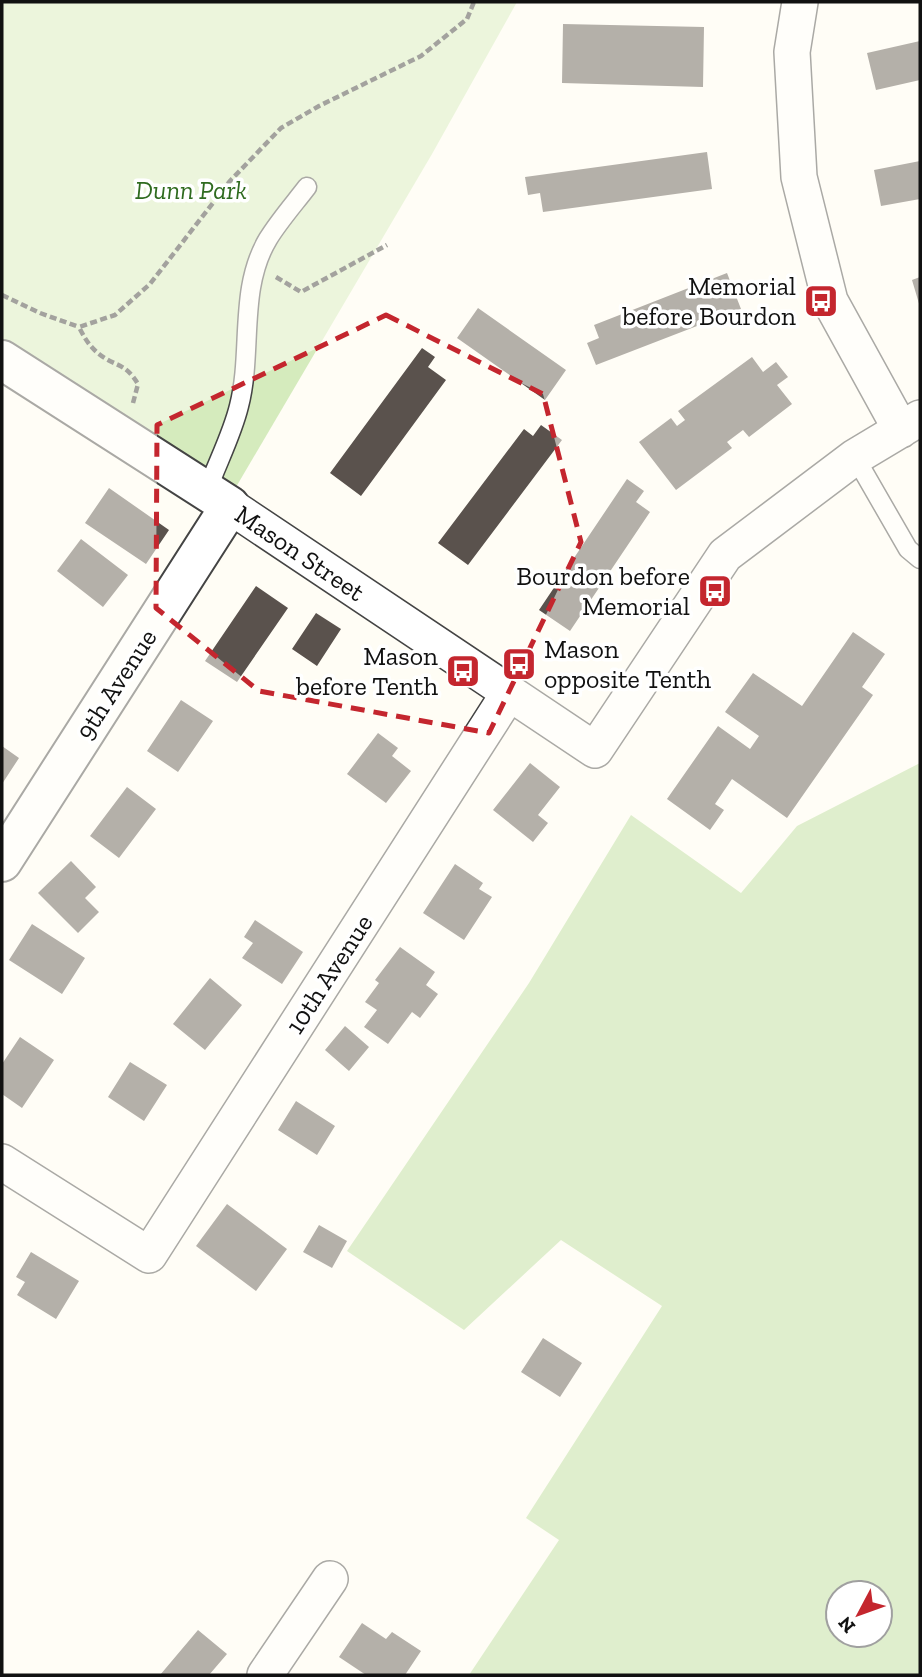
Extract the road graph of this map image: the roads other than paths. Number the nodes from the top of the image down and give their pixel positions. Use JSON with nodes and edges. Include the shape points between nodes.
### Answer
{"nodes":[{"id":1,"x":800,"y":2,"type":"edge"},
{"id":2,"x":307,"y":187,"type":"dead end"},
{"id":3,"x":2,"y":360,"type":"edge"},
{"id":4,"x":911,"y":424,"type":"edge"},
{"id":5,"x":855,"y":457,"type":"junction"},
{"id":6,"x":218,"y":499,"type":"junction"},
{"id":7,"x":920,"y":559,"type":"edge"},
{"id":8,"x":509,"y":693,"type":"junction"},
{"id":9,"x":2,"y":862,"type":"edge"},
{"id":10,"x":2,"y":1163,"type":"edge"},
{"id":11,"x":330,"y":1579,"type":"dead end"},
{"id":12,"x":265,"y":1675,"type":"edge"}],
"edges":[{"from":1,"to":4,"type":"street","via":[[792,52],[799,177],[830,301]]},
{"from":2,"to":6,"type":"lane","via":[[268,240],[257,265],[239,406]]},
{"from":3,"to":6,"type":"street","name":"Mason Street"},
{"from":4,"to":5,"type":"street"},
{"from":5,"to":7,"type":"lane","via":[[908,549]]},
{"from":5,"to":8,"type":"street","name":"Mason Street","via":[[725,555],[595,750]]},
{"from":6,"to":8,"type":"street","name":"Mason Street"},
{"from":6,"to":9,"type":"street","name":"9th Avenue"},
{"from":8,"to":10,"type":"street","name":"10th Avenue","via":[[149,1255]]},
{"from":11,"to":12,"type":"street"}]}
